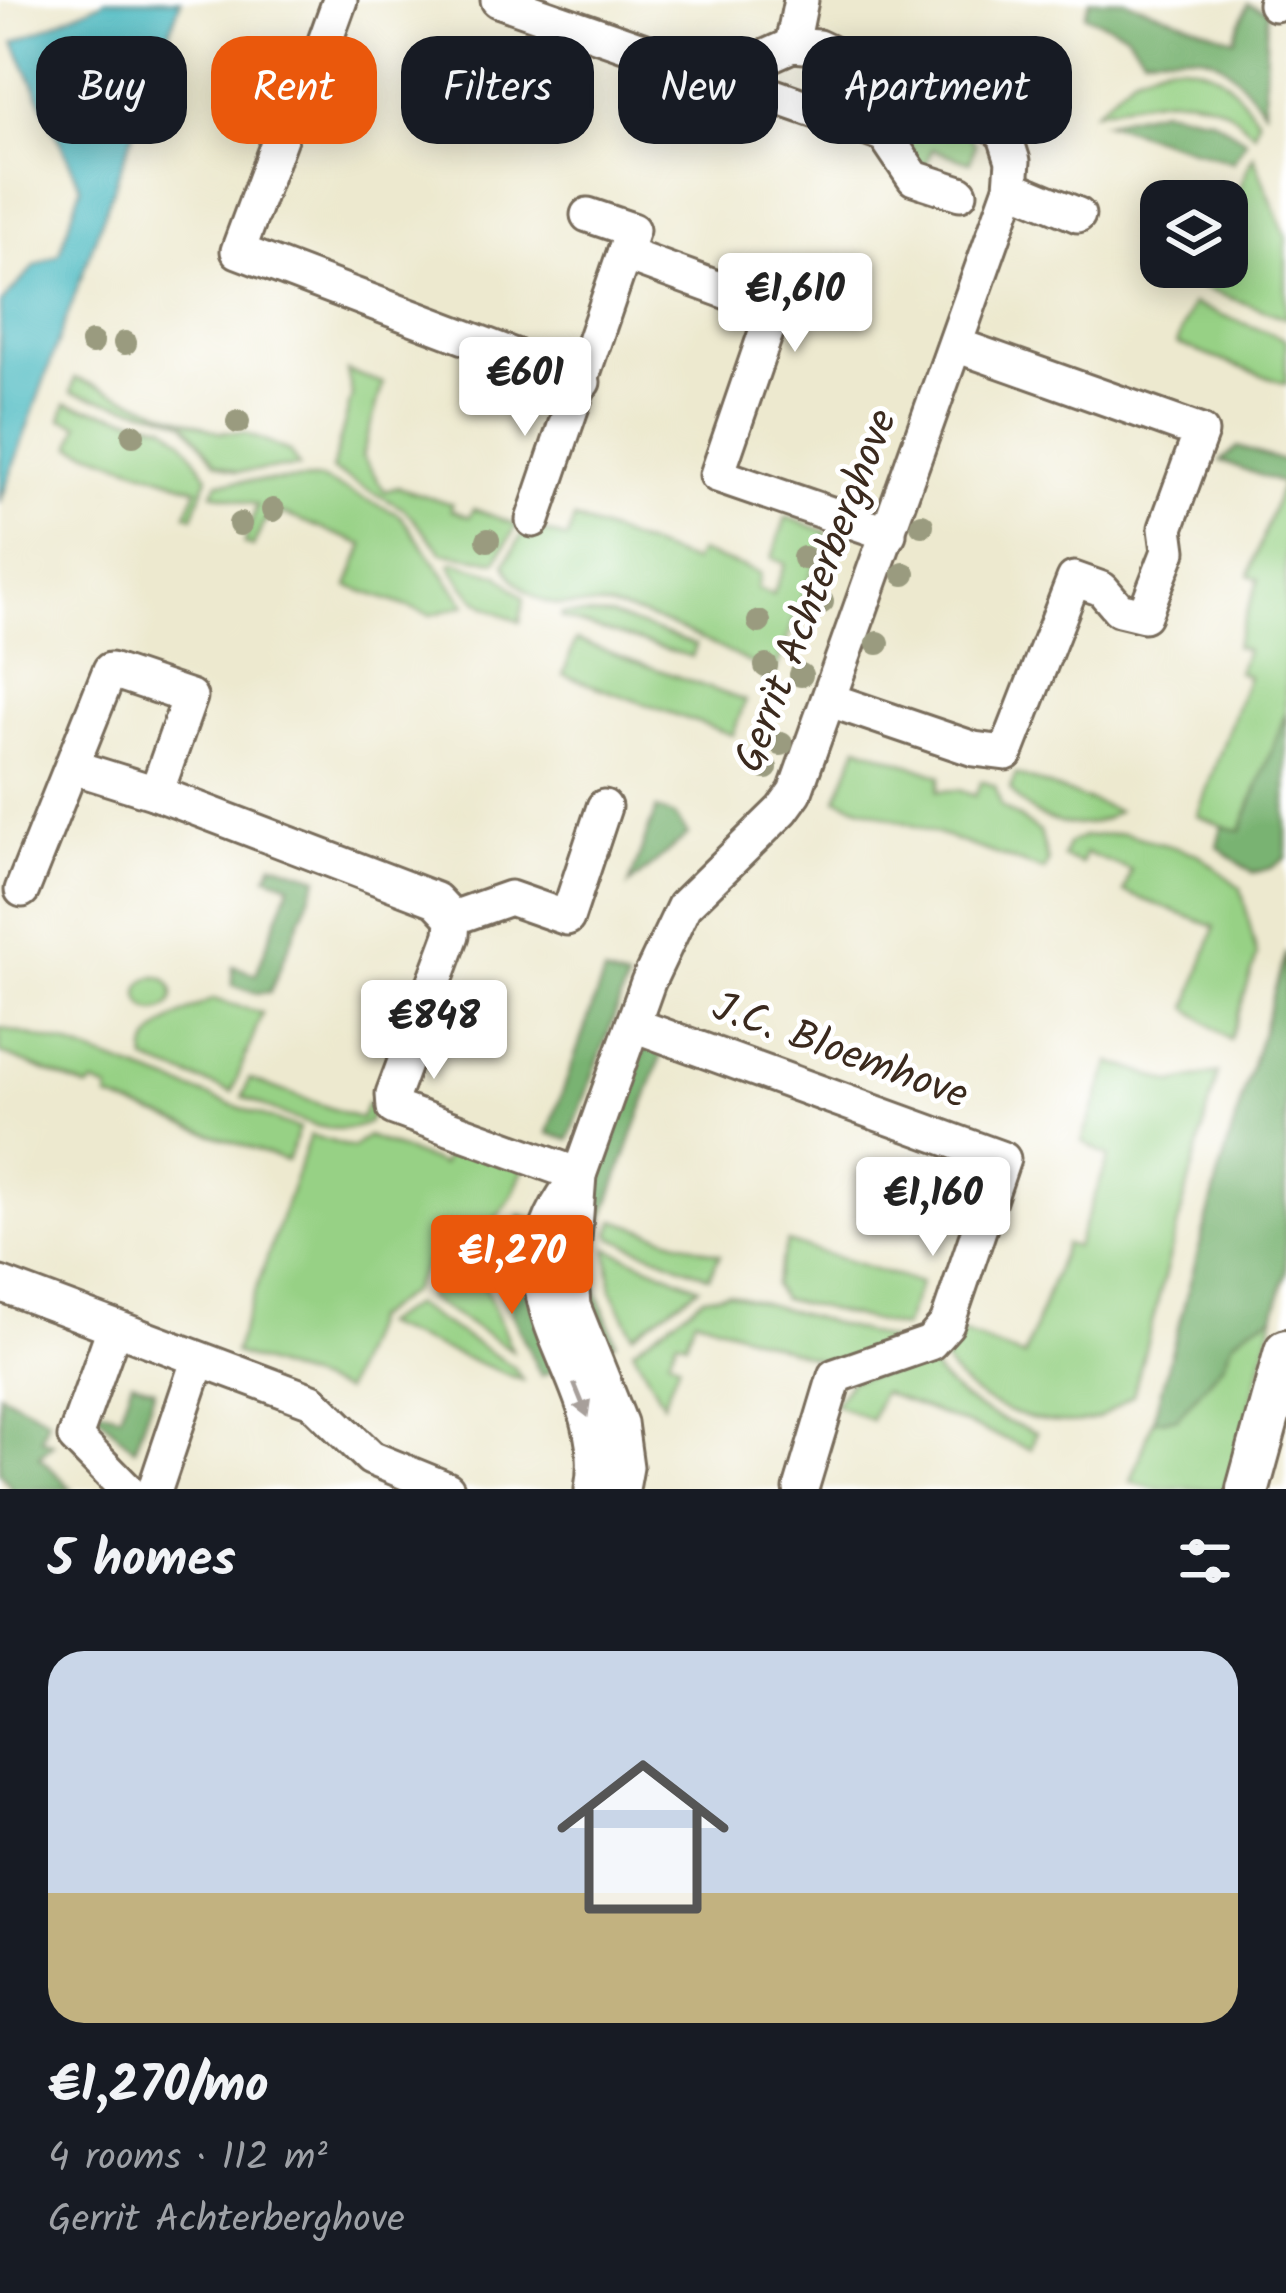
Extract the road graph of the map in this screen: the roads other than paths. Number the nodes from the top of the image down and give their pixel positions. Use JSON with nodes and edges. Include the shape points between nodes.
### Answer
{"nodes":[{"id":1,"x":340,"y":0,"type":"edge"},
{"id":2,"x":498,"y":0,"type":"edge"},
{"id":3,"x":801,"y":0,"type":"edge"},
{"id":4,"x":792,"y":45,"type":"junction"},
{"id":5,"x":802,"y":46,"type":"edge"},
{"id":6,"x":892,"y":144,"type":"edge"},
{"id":7,"x":1008,"y":144,"type":"edge"},
{"id":8,"x":1011,"y":187,"type":"junction"},
{"id":9,"x":960,"y":193,"type":"dead end"},
{"id":10,"x":588,"y":214,"type":"dead end"},
{"id":11,"x":1078,"y":214,"type":"dead end"},
{"id":12,"x":624,"y":254,"type":"junction"},
{"id":13,"x":956,"y":345,"type":"junction"},
{"id":14,"x":583,"y":382,"type":"junction"},
{"id":15,"x":533,"y":520,"type":"dead end"},
{"id":16,"x":889,"y":534,"type":"junction"},
{"id":17,"x":830,"y":700,"type":"junction"},
{"id":18,"x":73,"y":767,"type":"junction"},
{"id":19,"x":156,"y":793,"type":"junction"},
{"id":20,"x":604,"y":807,"type":"dead end"},
{"id":21,"x":22,"y":890,"type":"dead end"},
{"id":22,"x":453,"y":918,"type":"junction"},
{"id":23,"x":634,"y":1025,"type":"junction"},
{"id":24,"x":579,"y":1174,"type":"junction"},
{"id":25,"x":0,"y":1284,"type":"edge"},
{"id":26,"x":114,"y":1328,"type":"junction"},
{"id":27,"x":1286,"y":1351,"type":"edge"},
{"id":28,"x":199,"y":1360,"type":"junction"},
{"id":29,"x":383,"y":1477,"type":"edge"},
{"id":30,"x":126,"y":1489,"type":"edge"},
{"id":31,"x":155,"y":1489,"type":"edge"},
{"id":32,"x":446,"y":1489,"type":"edge"},
{"id":33,"x":592,"y":1489,"type":"edge"},
{"id":34,"x":622,"y":1489,"type":"edge"},
{"id":35,"x":801,"y":1489,"type":"edge"},
{"id":36,"x":1248,"y":1489,"type":"edge"}],
"edges":[{"from":1,"to":14,"type":"street","via":[[238,251]]},
{"from":2,"to":4,"type":"street","via":[[708,73]]},
{"from":3,"to":4,"type":"street"},
{"from":4,"to":5,"type":"street"},
{"from":6,"to":9,"type":"street","via":[[914,178]]},
{"from":7,"to":8,"type":"street","name":"Gerrit Achterberghove"},
{"from":8,"to":11,"type":"street"},
{"from":8,"to":13,"type":"street","name":"Gerrit Achterberghove"},
{"from":10,"to":12,"type":"street","via":[[632,230]]},
{"from":12,"to":14,"type":"street"},
{"from":12,"to":16,"type":"street","via":[[774,308],[717,475]]},
{"from":13,"to":16,"type":"street","name":"Gerrit Achterberghove"},
{"from":13,"to":17,"type":"street","via":[[1201,432],[1166,528],[1169,551],[1144,615],[1119,610],[1102,589],[1074,579],[1006,753]]},
{"from":14,"to":15,"type":"street"},
{"from":16,"to":17,"type":"street","name":"Gerrit Achterberghove"},
{"from":17,"to":23,"type":"street","name":"Gerrit Achterberghove","via":[[795,792],[684,906]]},
{"from":18,"to":19,"type":"street"},
{"from":18,"to":19,"type":"street","via":[[110,670],[190,698]]},
{"from":18,"to":21,"type":"street"},
{"from":19,"to":22,"type":"street","via":[[436,900]]},
{"from":20,"to":22,"type":"street","via":[[567,918],[510,898]]},
{"from":22,"to":24,"type":"street","via":[[394,1108]]},
{"from":23,"to":24,"type":"street","name":"Gerrit Achterberghove"},
{"from":23,"to":35,"type":"street","name":"J.C. Bloemhove","via":[[1003,1159],[947,1324],[930,1343],[835,1376]]},
{"from":24,"to":33,"type":"street","name":"Gerrit Achterberghove","one_way":true,"via":[[552,1221],[539,1280],[595,1436]]},
{"from":24,"to":34,"type":"street","name":"Gerrit Achterberghove","via":[[573,1306],[620,1423]]},
{"from":25,"to":26,"type":"street"},
{"from":26,"to":28,"type":"street"},
{"from":26,"to":30,"type":"street","via":[[75,1437]]},
{"from":27,"to":36,"type":"main road"},
{"from":28,"to":29,"type":"street","via":[[312,1401]]},
{"from":28,"to":31,"type":"street"},
{"from":29,"to":32,"type":"street"}]}
